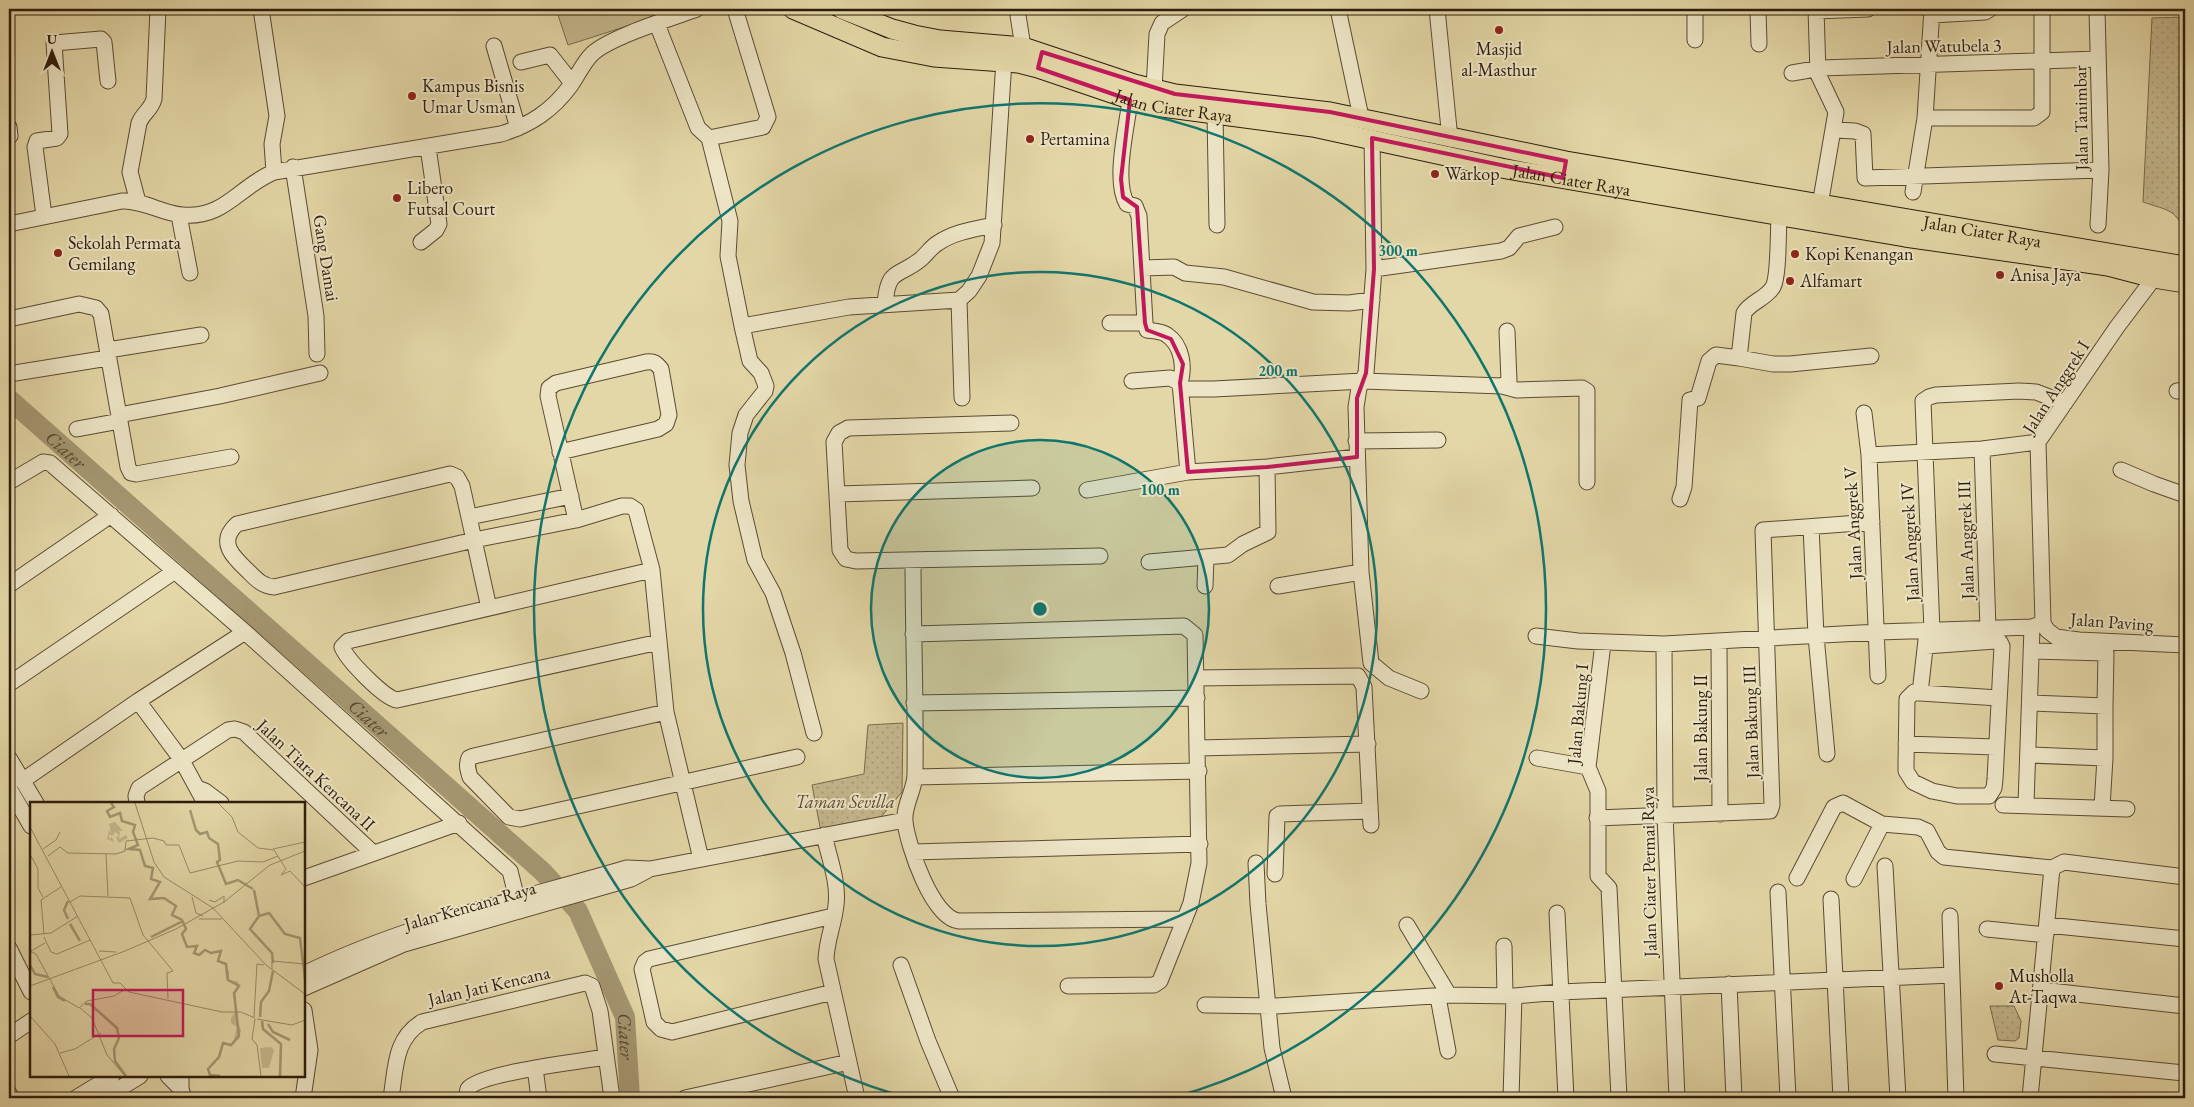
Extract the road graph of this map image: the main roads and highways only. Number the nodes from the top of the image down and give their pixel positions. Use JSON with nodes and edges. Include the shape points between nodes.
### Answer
{"nodes":[{"id":1,"x":793,"y":9,"type":"edge"},
{"id":2,"x":842,"y":9,"type":"edge"},
{"id":3,"x":1040,"y":60,"type":"junction"},
{"id":4,"x":1564,"y":170,"type":"junction"},
{"id":5,"x":2185,"y":266,"type":"edge"},
{"id":6,"x":2185,"y":283,"type":"edge"}],
"edges":[{"from":1,"to":3,"type":"main road","name":"Jalan Ciater Raya","via":[[882,47],[934,57]]},
{"from":2,"to":3,"type":"main road","name":"Jalan Ciater Raya","via":[[914,35],[1023,47]]},
{"from":3,"to":4,"type":"main road","name":"Jalan Ciater Raya","via":[[1154,89],[1361,118]]},
{"from":3,"to":4,"type":"main road","name":"Jalan Ciater Raya","via":[[1130,100],[1166,109],[1305,125],[1501,168]]},
{"from":4,"to":5,"type":"main road","name":"Jalan Ciater Raya","via":[[1820,206]]},
{"from":4,"to":6,"type":"main road","name":"Jalan Ciater Raya","via":[[1779,216],[2108,266]]}]}
